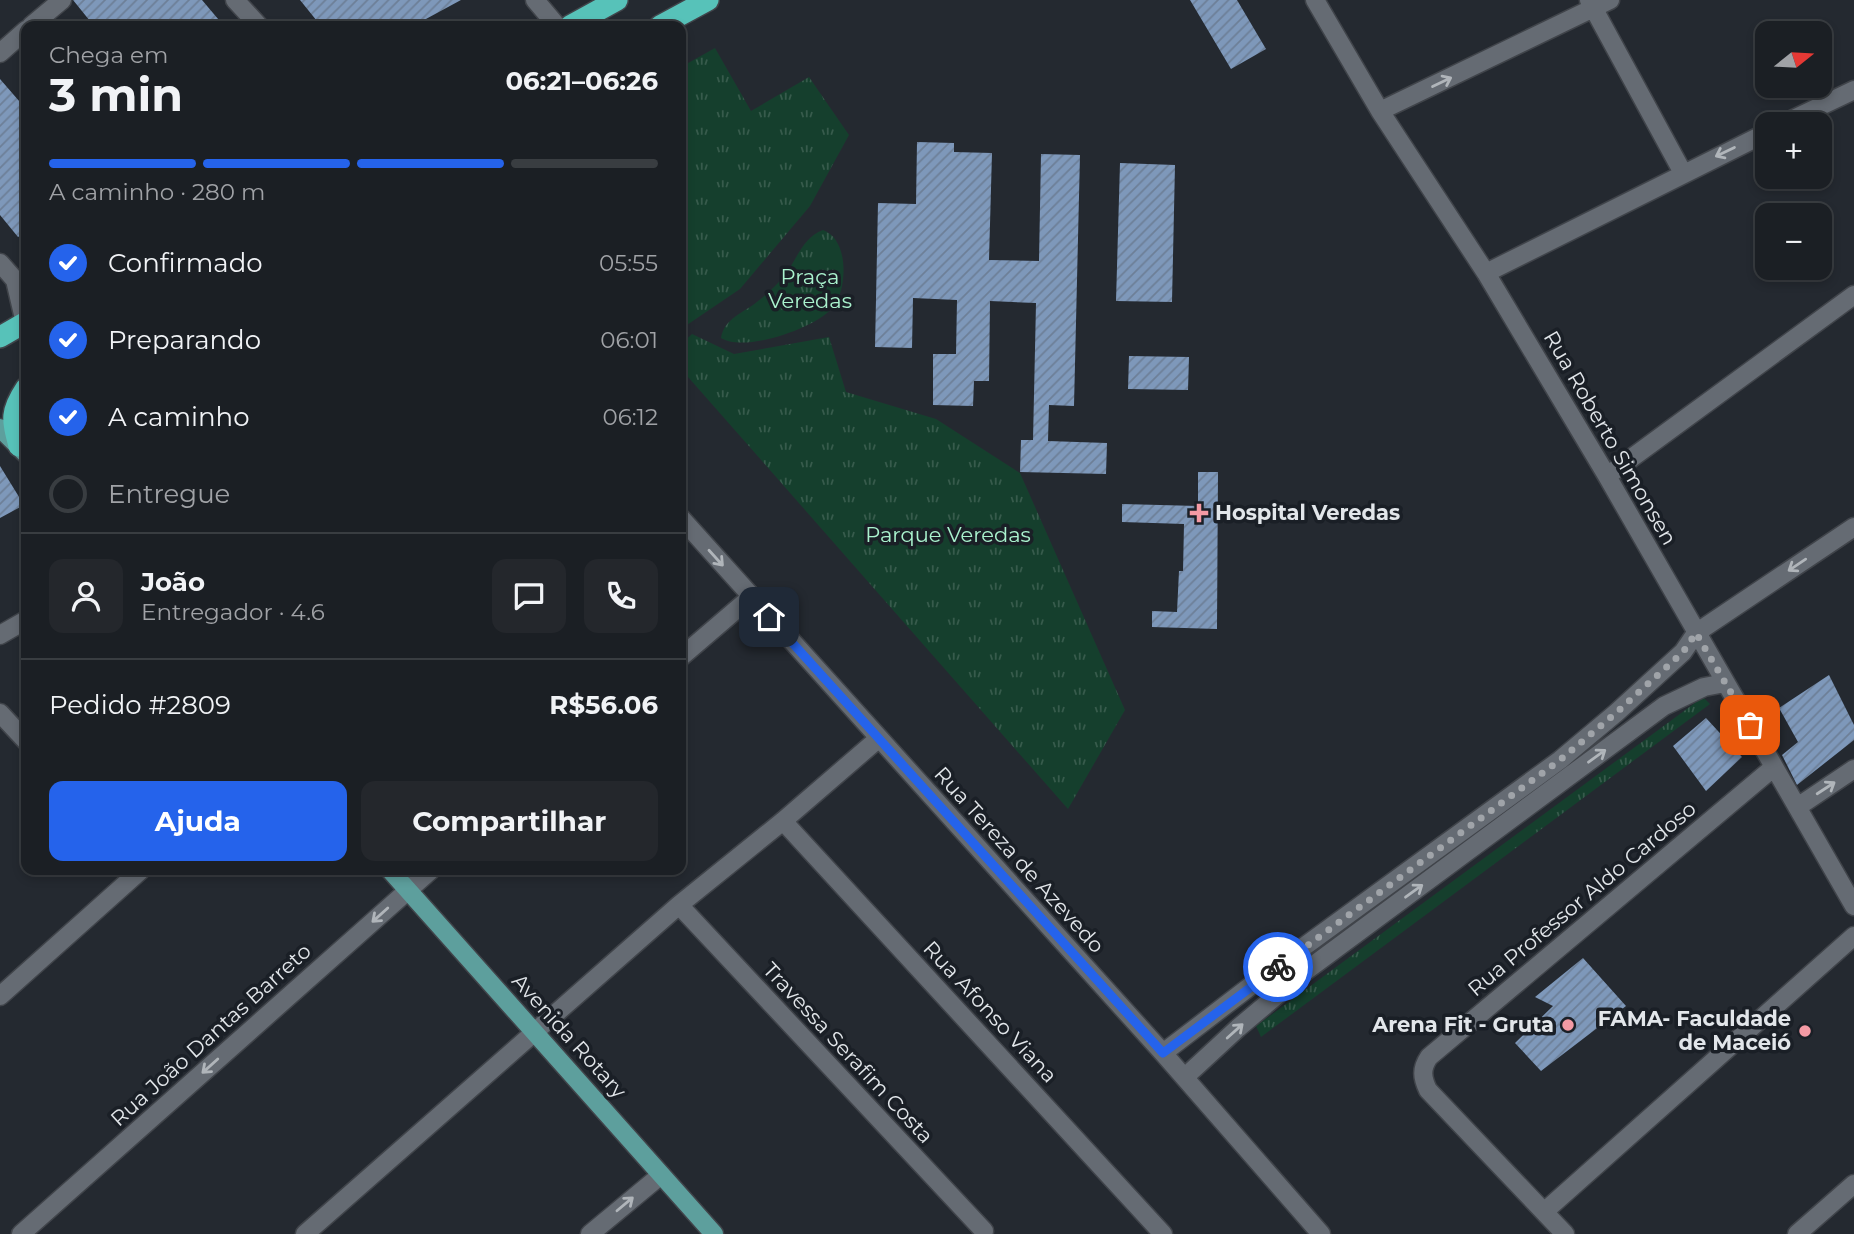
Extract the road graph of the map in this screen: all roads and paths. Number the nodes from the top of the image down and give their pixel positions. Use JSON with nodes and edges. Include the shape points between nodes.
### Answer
{"nodes":[{"id":1,"x":62,"y":0,"type":"edge"},
{"id":2,"x":235,"y":0,"type":"edge"},
{"id":3,"x":535,"y":0,"type":"edge"},
{"id":4,"x":617,"y":0,"type":"edge"},
{"id":5,"x":708,"y":0,"type":"edge"},
{"id":6,"x":1315,"y":0,"type":"edge"},
{"id":7,"x":1610,"y":0,"type":"edge"},
{"id":8,"x":1591,"y":4,"type":"edge"},
{"id":9,"x":37,"y":21,"type":"edge"},
{"id":10,"x":254,"y":21,"type":"edge"},
{"id":11,"x":553,"y":21,"type":"edge"},
{"id":12,"x":579,"y":21,"type":"edge"},
{"id":13,"x":669,"y":21,"type":"edge"},
{"id":14,"x":21,"y":34,"type":"edge"},
{"id":15,"x":0,"y":52,"type":"edge"},
{"id":16,"x":1854,"y":90,"type":"edge"},
{"id":17,"x":1380,"y":111,"type":"junction"},
{"id":18,"x":1808,"y":112,"type":"edge"},
{"id":19,"x":1755,"y":138,"type":"edge"},
{"id":20,"x":1683,"y":173,"type":"junction"},
{"id":21,"x":0,"y":263,"type":"edge"},
{"id":22,"x":1486,"y":273,"type":"junction"},
{"id":23,"x":20,"y":284,"type":"edge"},
{"id":24,"x":1854,"y":295,"type":"edge"},
{"id":25,"x":21,"y":325,"type":"edge"},
{"id":26,"x":0,"y":337,"type":"edge"},
{"id":27,"x":21,"y":383,"type":"edge"},
{"id":28,"x":0,"y":395,"type":"edge"},
{"id":29,"x":21,"y":396,"type":"edge"},
{"id":30,"x":0,"y":428,"type":"edge"},
{"id":31,"x":21,"y":447,"type":"edge"},
{"id":32,"x":21,"y":449,"type":"edge"},
{"id":33,"x":1608,"y":476,"type":"junction"},
{"id":34,"x":686,"y":524,"type":"edge"},
{"id":35,"x":1854,"y":527,"type":"edge"},
{"id":36,"x":751,"y":597,"type":"junction"},
{"id":37,"x":21,"y":623,"type":"edge"},
{"id":38,"x":1696,"y":633,"type":"junction"},
{"id":39,"x":0,"y":635,"type":"edge"},
{"id":40,"x":686,"y":653,"type":"edge"},
{"id":41,"x":1725,"y":683,"type":"junction"},
{"id":42,"x":0,"y":713,"type":"edge"},
{"id":43,"x":21,"y":736,"type":"edge"},
{"id":44,"x":878,"y":739,"type":"junction"},
{"id":45,"x":1774,"y":767,"type":"junction"},
{"id":46,"x":1854,"y":769,"type":"edge"},
{"id":47,"x":1799,"y":806,"type":"junction"},
{"id":48,"x":783,"y":821,"type":"junction"},
{"id":49,"x":135,"y":875,"type":"edge"},
{"id":50,"x":394,"y":875,"type":"edge"},
{"id":51,"x":425,"y":875,"type":"edge"},
{"id":52,"x":407,"y":890,"type":"junction"},
{"id":53,"x":679,"y":905,"type":"junction"},
{"id":54,"x":1854,"y":906,"type":"edge"},
{"id":55,"x":1854,"y":936,"type":"edge"},
{"id":56,"x":0,"y":996,"type":"edge"},
{"id":57,"x":534,"y":1031,"type":"junction"},
{"id":58,"x":1163,"y":1053,"type":"junction"},
{"id":59,"x":1185,"y":1077,"type":"junction"},
{"id":60,"x":661,"y":1175,"type":"junction"},
{"id":61,"x":1854,"y":1184,"type":"edge"},
{"id":62,"x":1545,"y":1211,"type":"junction"},
{"id":63,"x":984,"y":1231,"type":"dead end"},
{"id":64,"x":21,"y":1234,"type":"edge"},
{"id":65,"x":305,"y":1234,"type":"edge"},
{"id":66,"x":590,"y":1234,"type":"edge"},
{"id":67,"x":713,"y":1234,"type":"edge"},
{"id":68,"x":1163,"y":1234,"type":"edge"},
{"id":69,"x":1321,"y":1234,"type":"edge"},
{"id":70,"x":1565,"y":1234,"type":"edge"},
{"id":71,"x":1797,"y":1234,"type":"edge"}],
"edges":[{"from":1,"to":9,"type":"street"},
{"from":2,"to":10,"type":"street"},
{"from":3,"to":11,"type":"street"},
{"from":4,"to":12,"type":"highway"},
{"from":5,"to":13,"type":"highway"},
{"from":6,"to":17,"type":"street","name":"Rua Roberto Simonsen"},
{"from":7,"to":8,"type":"street"},
{"from":17,"to":8,"type":"street","one_way":true},
{"from":8,"to":20,"type":"street"},
{"from":14,"to":15,"type":"street"},
{"from":16,"to":18,"type":"street"},
{"from":17,"to":22,"type":"street","name":"Rua Roberto Simonsen"},
{"from":19,"to":20,"type":"street","one_way":true},
{"from":20,"to":22,"type":"street"},
{"from":21,"to":23,"type":"street"},
{"from":22,"to":33,"type":"street","name":"Rua Roberto Simonsen"},
{"from":24,"to":33,"type":"street"},
{"from":25,"to":26,"type":"highway"},
{"from":27,"to":28,"type":"highway"},
{"from":29,"to":31,"type":"highway","via":[[12,419]]},
{"from":30,"to":32,"type":"main road"},
{"from":33,"to":38,"type":"street","name":"Rua Roberto Simonsen"},
{"from":34,"to":36,"type":"street","name":"Rua Tereza de Azevedo","one_way":true},
{"from":35,"to":38,"type":"street","one_way":true},
{"from":36,"to":40,"type":"street"},
{"from":36,"to":44,"type":"street","name":"Rua Tereza de Azevedo"},
{"from":37,"to":39,"type":"street"},
{"from":38,"to":41,"type":"street","name":"Rua Roberto Simonsen"},
{"from":38,"to":58,"type":"street","via":[[1683,652],[1560,760]]},
{"from":41,"to":45,"type":"street","name":"Rua Roberto Simonsen"},
{"from":59,"to":41,"type":"street","one_way":true,"via":[[1307,970],[1664,706],[1704,687]]},
{"from":42,"to":43,"type":"street"},
{"from":44,"to":48,"type":"street"},
{"from":44,"to":58,"type":"street","name":"Rua Tereza de Azevedo"},
{"from":45,"to":47,"type":"street","name":"Rua Roberto Simonsen"},
{"from":45,"to":62,"type":"street","name":"Rua Professor Aldo Cardoso","via":[[1429,1057],[1423,1070],[1428,1090]]},
{"from":47,"to":46,"type":"street","one_way":true},
{"from":47,"to":54,"type":"street","name":"Rua Roberto Simonsen"},
{"from":48,"to":53,"type":"street"},
{"from":48,"to":68,"type":"street","name":"Rua Afonso Viana"},
{"from":49,"to":56,"type":"street"},
{"from":50,"to":52,"type":"main road","name":"Avenida Rotary"},
{"from":51,"to":52,"type":"street","name":"Rua João Dantas Barreto"},
{"from":52,"to":57,"type":"main road","name":"Avenida Rotary"},
{"from":52,"to":64,"type":"street","name":"Rua João Dantas Barreto","one_way":true},
{"from":53,"to":57,"type":"street"},
{"from":53,"to":63,"type":"street","name":"Travessa Serafim Costa"},
{"from":55,"to":62,"type":"street"},
{"from":57,"to":60,"type":"main road","name":"Avenida Rotary"},
{"from":57,"to":65,"type":"street"},
{"from":58,"to":59,"type":"street","name":"Rua Tereza de Azevedo"},
{"from":59,"to":69,"type":"street","name":"Rua Tereza de Azevedo"},
{"from":66,"to":60,"type":"street","one_way":true},
{"from":60,"to":67,"type":"main road","name":"Avenida Rotary"},
{"from":61,"to":71,"type":"street"},
{"from":62,"to":70,"type":"street"}]}
